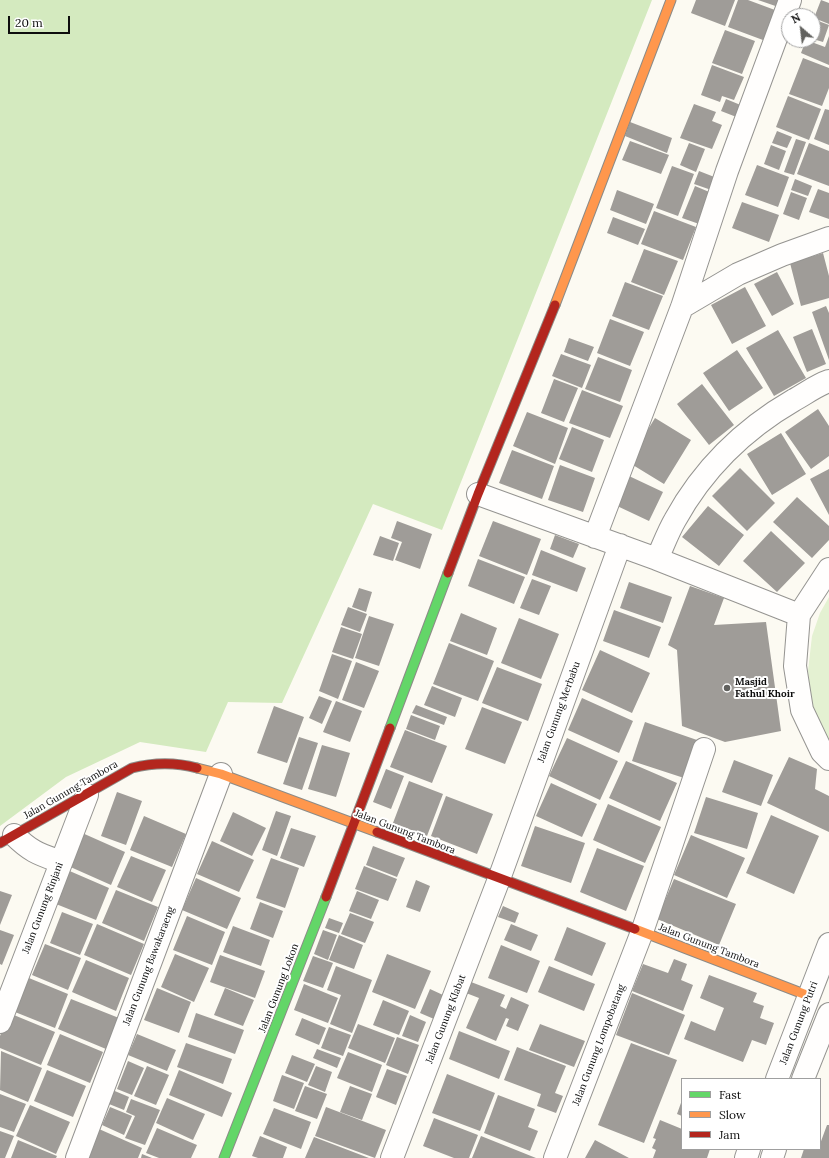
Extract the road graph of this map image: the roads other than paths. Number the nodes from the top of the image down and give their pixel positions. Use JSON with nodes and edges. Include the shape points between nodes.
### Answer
{"nodes":[{"id":1,"x":671,"y":0,"type":"edge"},
{"id":2,"x":790,"y":0,"type":"edge"},
{"id":3,"x":829,"y":238,"type":"edge"},
{"id":4,"x":682,"y":307,"type":"junction"},
{"id":5,"x":829,"y":382,"type":"edge"},
{"id":6,"x":478,"y":494,"type":"junction"},
{"id":7,"x":595,"y":537,"type":"junction"},
{"id":8,"x":620,"y":545,"type":"junction"},
{"id":9,"x":657,"y":559,"type":"junction"},
{"id":10,"x":829,"y":569,"type":"edge"},
{"id":11,"x":799,"y":615,"type":"junction"},
{"id":12,"x":704,"y":749,"type":"dead end"},
{"id":13,"x":829,"y":759,"type":"edge"},
{"id":14,"x":221,"y":774,"type":"junction"},
{"id":15,"x":87,"y":794,"type":"junction"},
{"id":16,"x":354,"y":825,"type":"junction"},
{"id":17,"x":7,"y":839,"type":"edge"},
{"id":18,"x":61,"y":862,"type":"junction"},
{"id":19,"x":499,"y":879,"type":"junction"},
{"id":20,"x":642,"y":932,"type":"junction"},
{"id":21,"x":829,"y":944,"type":"edge"},
{"id":22,"x":809,"y":996,"type":"junction"},
{"id":23,"x":829,"y":1014,"type":"edge"},
{"id":24,"x":0,"y":1022,"type":"edge"},
{"id":25,"x":777,"y":1078,"type":"edge"},
{"id":26,"x":803,"y":1078,"type":"edge"},
{"id":27,"x":77,"y":1158,"type":"edge"},
{"id":28,"x":224,"y":1158,"type":"edge"},
{"id":29,"x":392,"y":1158,"type":"edge"},
{"id":30,"x":555,"y":1158,"type":"edge"}],
"edges":[{"from":1,"to":6,"type":"street","name":"Jalan Gunung Lokon","via":[[568,273]]},
{"from":2,"to":4,"type":"street","via":[[727,171]]},
{"from":3,"to":4,"type":"street","via":[[738,274]]},
{"from":4,"to":7,"type":"street"},
{"from":5,"to":9,"type":"street","via":[[782,407],[732,445],[691,494],[675,520]]},
{"from":6,"to":7,"type":"street"},
{"from":6,"to":16,"type":"street","name":"Jalan Gunung Lokon"},
{"from":7,"to":8,"type":"street"},
{"from":8,"to":9,"type":"street"},
{"from":8,"to":19,"type":"street","name":"Jalan Gunung Merbabu"},
{"from":9,"to":11,"type":"street"},
{"from":10,"to":11,"type":"street"},
{"from":11,"to":13,"type":"street","via":[[795,666],[802,710],[822,752]]},
{"from":12,"to":20,"type":"street","name":"Jalan Gunung Lompobatang"},
{"from":14,"to":15,"type":"street","name":"Jalan Gunung Tambora","via":[[169,762],[146,763],[132,768]]},
{"from":14,"to":16,"type":"street","name":"Jalan Gunung Tambora"},
{"from":14,"to":27,"type":"street","name":"Jalan Gunung Bawakaraeng"},
{"from":15,"to":17,"type":"street","name":"Jalan Gunung Tambora"},
{"from":15,"to":18,"type":"street","name":"Jalan Gunung Rinjani"},
{"from":16,"to":19,"type":"street","name":"Jalan Gunung Tambora"},
{"from":16,"to":28,"type":"street","name":"Jalan Gunung Lokon"},
{"from":17,"to":18,"type":"street"},
{"from":18,"to":24,"type":"street","name":"Jalan Gunung Rinjani"},
{"from":19,"to":20,"type":"street","name":"Jalan Gunung Tambora"},
{"from":19,"to":29,"type":"street","name":"Jalan Gunung Klabat"},
{"from":20,"to":22,"type":"street","name":"Jalan Gunung Tambora"},
{"from":20,"to":30,"type":"street","name":"Jalan Gunung Lompobatang"},
{"from":21,"to":22,"type":"street","name":"Jalan Gunung Putri"},
{"from":22,"to":25,"type":"street","name":"Jalan Gunung Putri"},
{"from":23,"to":26,"type":"street"}]}
